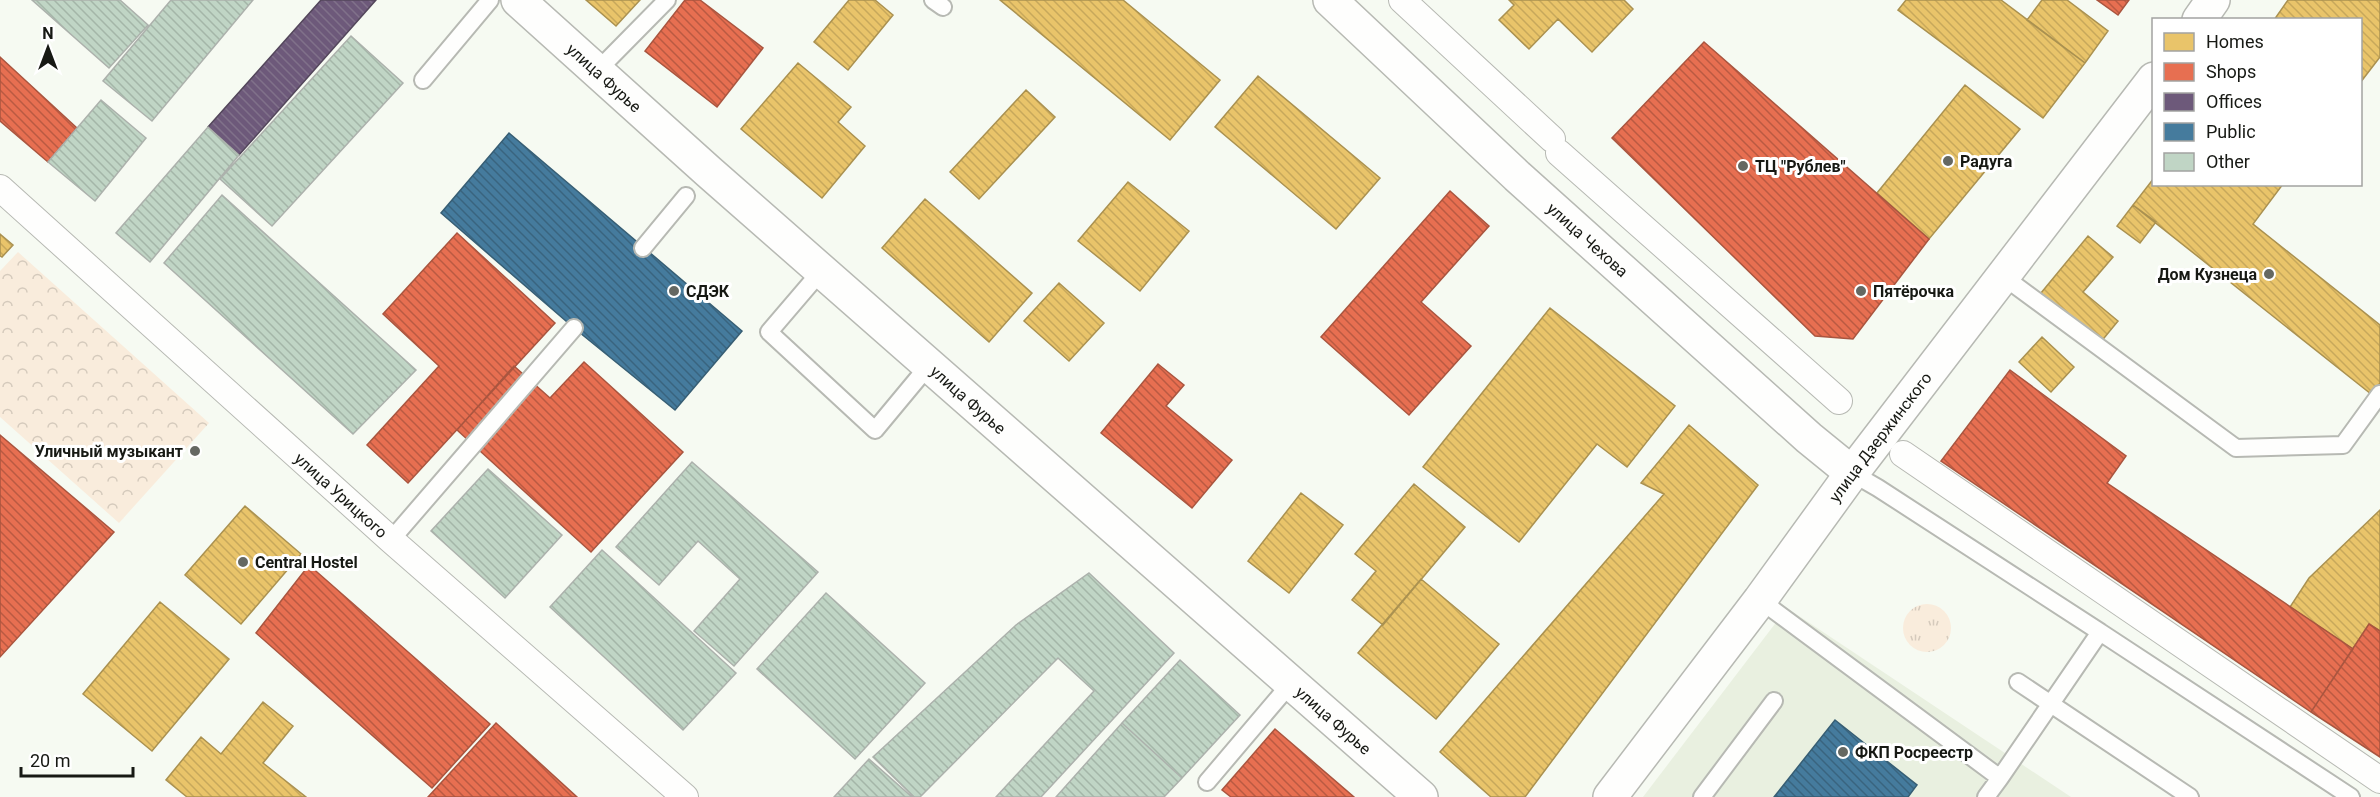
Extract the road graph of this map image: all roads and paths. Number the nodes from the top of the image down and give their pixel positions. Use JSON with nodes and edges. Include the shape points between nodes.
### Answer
{"nodes":[{"id":1,"x":490,"y":0,"type":"edge"},
{"id":2,"x":518,"y":0,"type":"edge"},
{"id":3,"x":667,"y":0,"type":"edge"},
{"id":4,"x":1330,"y":0,"type":"edge"},
{"id":5,"x":1402,"y":0,"type":"edge"},
{"id":6,"x":2213,"y":0,"type":"edge"},
{"id":7,"x":2200,"y":18,"type":"edge"},
{"id":8,"x":597,"y":71,"type":"junction"},
{"id":9,"x":423,"y":80,"type":"dead end"},
{"id":10,"x":2152,"y":82,"type":"edge"},
{"id":11,"x":0,"y":188,"type":"edge"},
{"id":12,"x":686,"y":196,"type":"dead end"},
{"id":13,"x":643,"y":248,"type":"dead end"},
{"id":14,"x":822,"y":270,"type":"junction"},
{"id":15,"x":2004,"y":277,"type":"junction"},
{"id":16,"x":574,"y":328,"type":"dead end"},
{"id":17,"x":929,"y":365,"type":"junction"},
{"id":18,"x":2380,"y":394,"type":"edge"},
{"id":19,"x":1839,"y":401,"type":"dead end"},
{"id":20,"x":1903,"y":454,"type":"dead end"},
{"id":21,"x":1852,"y":473,"type":"junction"},
{"id":22,"x":391,"y":540,"type":"junction"},
{"id":23,"x":1760,"y":600,"type":"junction"},
{"id":24,"x":2100,"y":632,"type":"junction"},
{"id":25,"x":2018,"y":682,"type":"dead end"},
{"id":26,"x":1291,"y":683,"type":"junction"},
{"id":27,"x":1774,"y":701,"type":"dead end"},
{"id":28,"x":2051,"y":704,"type":"junction"},
{"id":29,"x":2000,"y":778,"type":"junction"},
{"id":30,"x":2380,"y":780,"type":"edge"},
{"id":31,"x":1207,"y":782,"type":"dead end"},
{"id":32,"x":685,"y":797,"type":"edge"},
{"id":33,"x":1421,"y":797,"type":"edge"},
{"id":34,"x":1610,"y":797,"type":"edge"},
{"id":35,"x":1702,"y":797,"type":"edge"},
{"id":36,"x":1986,"y":797,"type":"edge"},
{"id":37,"x":2190,"y":797,"type":"edge"},
{"id":38,"x":2351,"y":797,"type":"edge"}],
"edges":[{"from":1,"to":9,"type":"lane"},
{"from":2,"to":8,"type":"street","name":"улица Фурье"},
{"from":3,"to":8,"type":"lane"},
{"from":4,"to":21,"type":"street","name":"улица Чехова","via":[[1517,176]]},
{"from":5,"to":19,"type":"street","via":[[1556,146]]},
{"from":6,"to":7,"type":"street"},
{"from":8,"to":14,"type":"street","name":"улица Фурье"},
{"from":10,"to":15,"type":"street","name":"улица Дзержинского"},
{"from":11,"to":22,"type":"street","name":"улица Урицкого"},
{"from":12,"to":13,"type":"lane"},
{"from":14,"to":17,"type":"street","name":"улица Фурье"},
{"from":14,"to":17,"type":"lane","via":[[769,332],[875,430]]},
{"from":15,"to":18,"type":"lane","via":[[2236,448],[2343,445]]},
{"from":15,"to":21,"type":"street","name":"улица Дзержинского"},
{"from":16,"to":22,"type":"lane"},
{"from":17,"to":26,"type":"street","name":"улица Фурье"},
{"from":20,"to":30,"type":"street"},
{"from":21,"to":23,"type":"street","name":"улица Дзержинского"},
{"from":21,"to":24,"type":"lane"},
{"from":22,"to":32,"type":"street","name":"улица Урицкого"},
{"from":23,"to":29,"type":"lane"},
{"from":23,"to":34,"type":"street","name":"улица Дзержинского"},
{"from":24,"to":28,"type":"lane"},
{"from":24,"to":38,"type":"lane"},
{"from":25,"to":28,"type":"lane"},
{"from":26,"to":31,"type":"lane"},
{"from":26,"to":33,"type":"street","name":"улица Фурье"},
{"from":27,"to":35,"type":"lane"},
{"from":28,"to":29,"type":"lane"},
{"from":28,"to":37,"type":"lane"},
{"from":29,"to":36,"type":"lane"}]}
